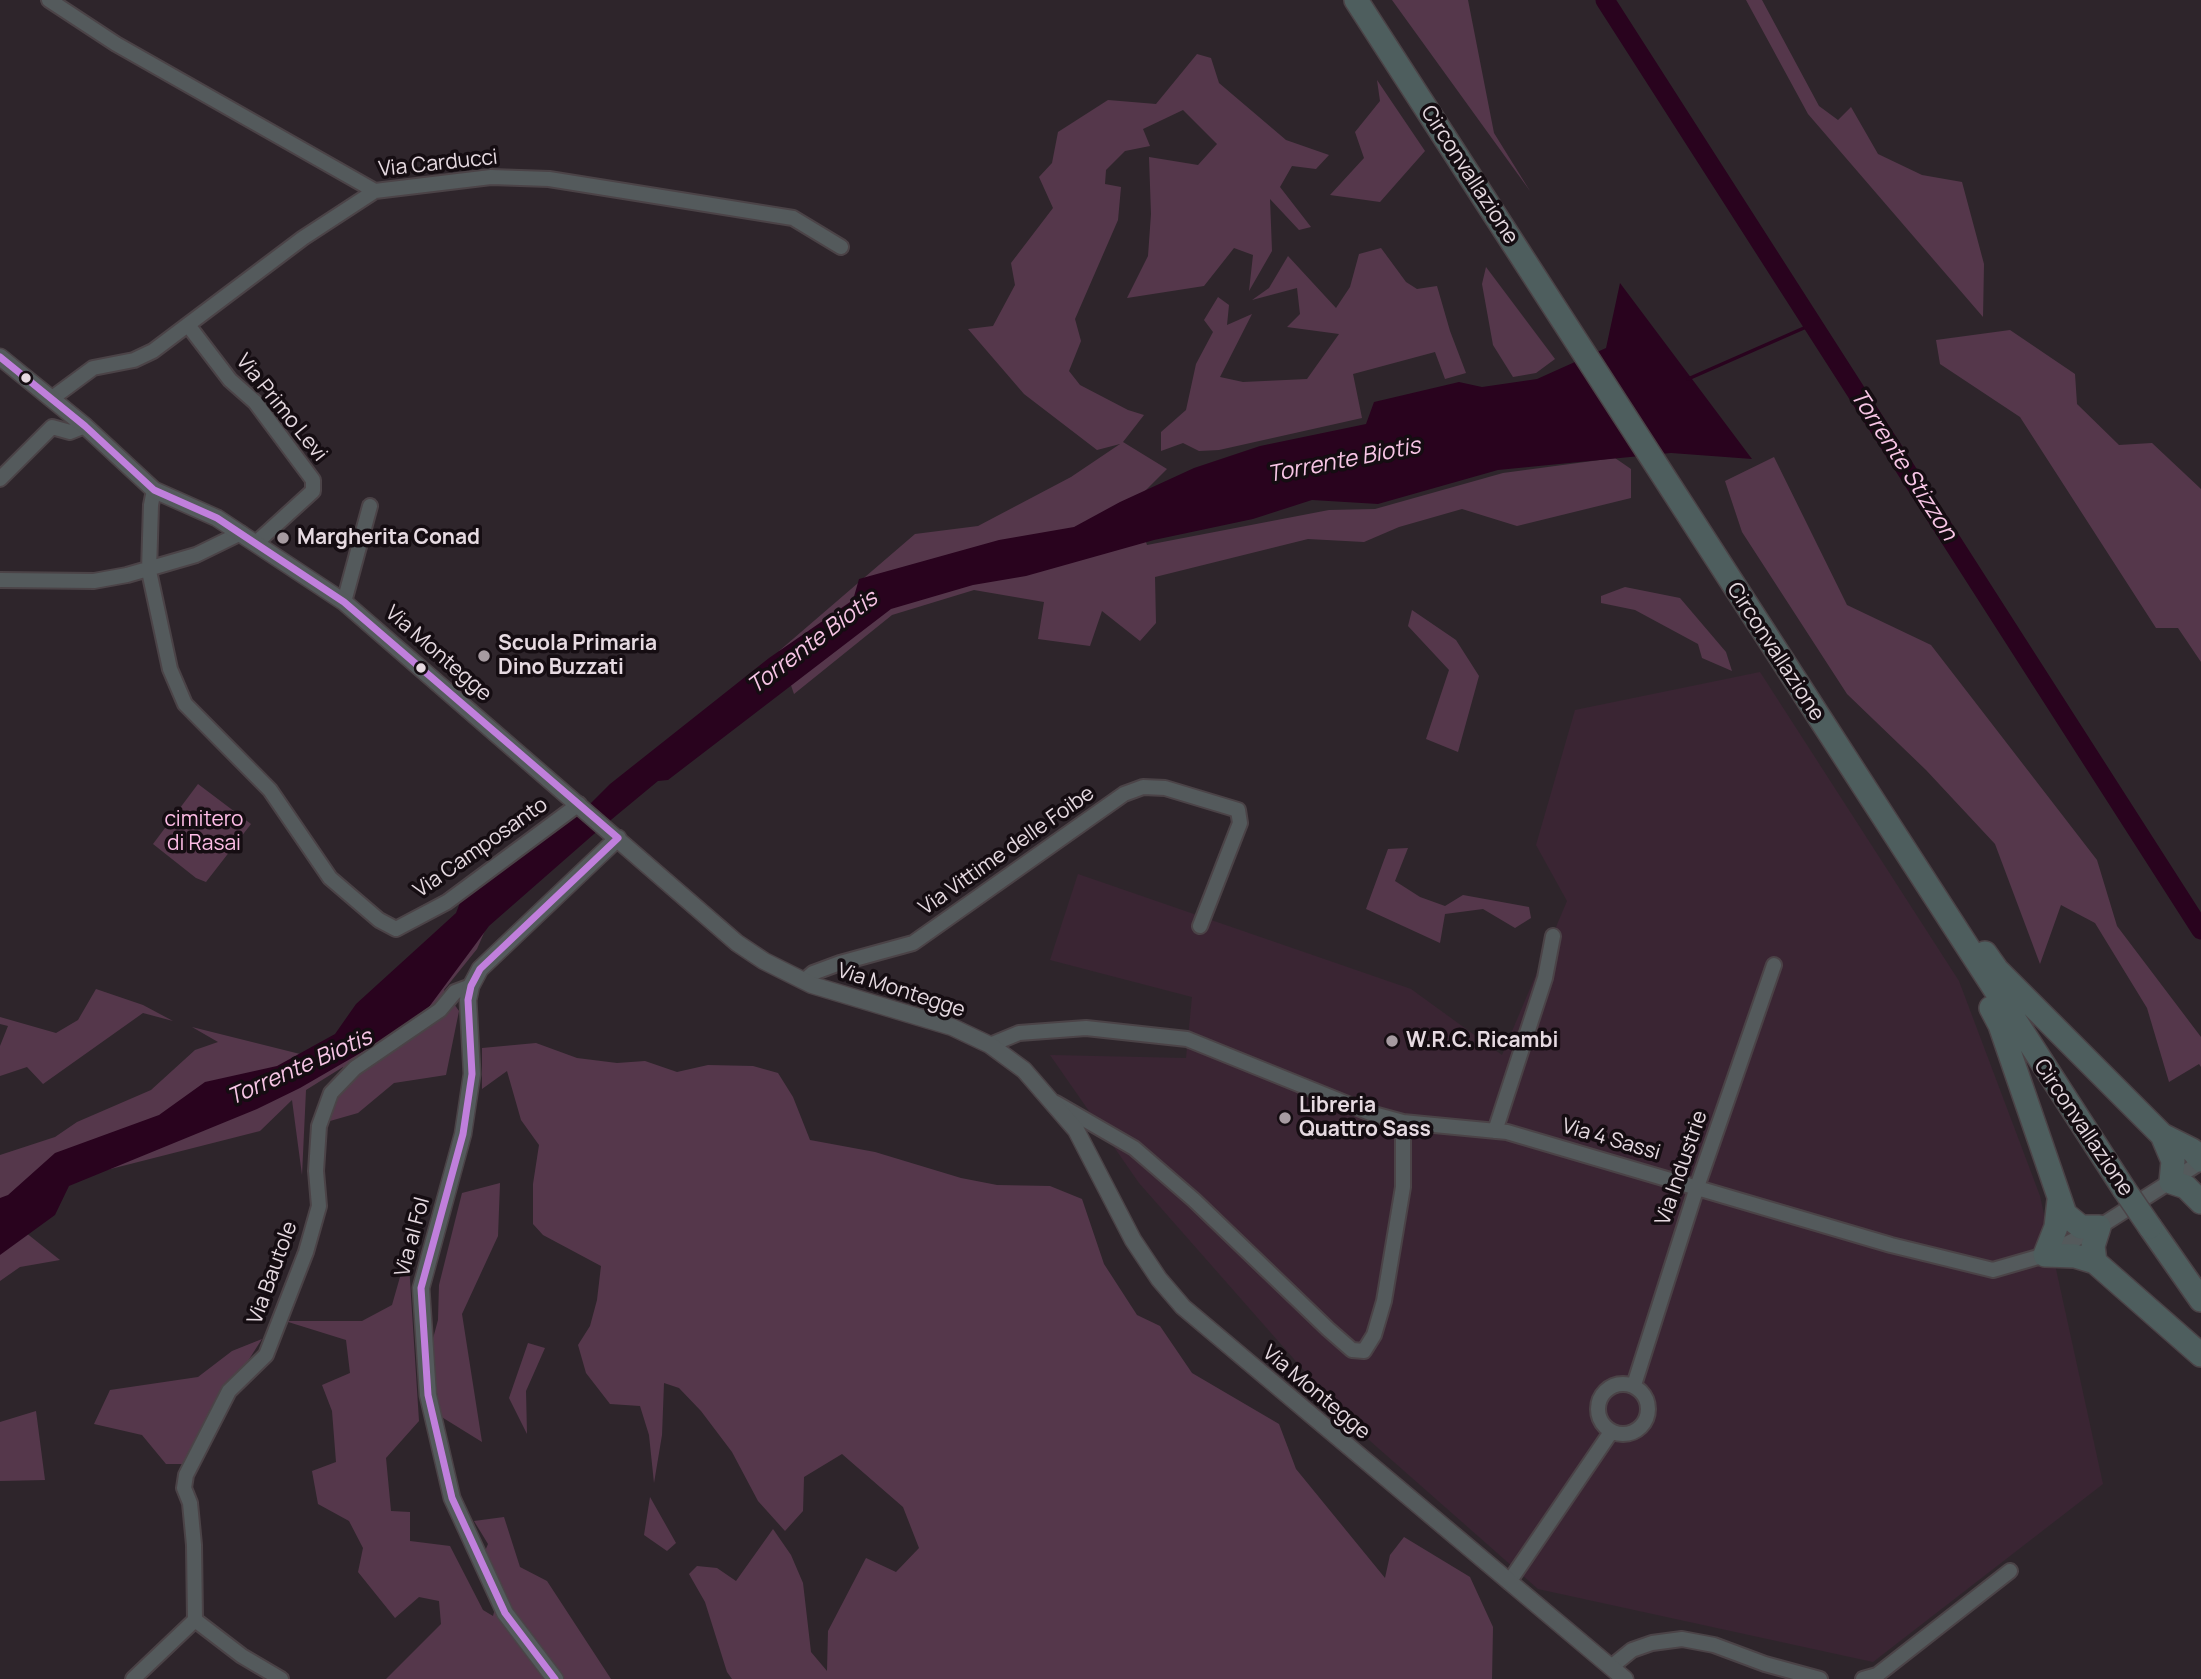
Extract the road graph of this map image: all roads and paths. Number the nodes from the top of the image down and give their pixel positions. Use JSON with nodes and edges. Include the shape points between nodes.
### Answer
{"nodes":[{"id":1,"x":49,"y":0,"type":"edge"},
{"id":2,"x":1356,"y":0,"type":"edge"},
{"id":3,"x":375,"y":191,"type":"junction"},
{"id":4,"x":841,"y":247,"type":"dead end"},
{"id":5,"x":188,"y":325,"type":"junction"},
{"id":6,"x":0,"y":357,"type":"edge"},
{"id":7,"x":51,"y":399,"type":"junction"},
{"id":8,"x":85,"y":426,"type":"junction"},
{"id":9,"x":0,"y":479,"type":"edge"},
{"id":10,"x":154,"y":490,"type":"junction"},
{"id":11,"x":370,"y":506,"type":"dead end"},
{"id":12,"x":241,"y":533,"type":"junction"},
{"id":13,"x":256,"y":543,"type":"junction"},
{"id":14,"x":149,"y":571,"type":"junction"},
{"id":15,"x":0,"y":580,"type":"edge"},
{"id":16,"x":344,"y":602,"type":"junction"},
{"id":17,"x":588,"y":812,"type":"junction"},
{"id":18,"x":618,"y":838,"type":"junction"},
{"id":19,"x":1929,"y":891,"type":"junction"},
{"id":20,"x":1200,"y":926,"type":"dead end"},
{"id":21,"x":1553,"y":936,"type":"dead end"},
{"id":22,"x":1774,"y":965,"type":"dead end"},
{"id":23,"x":804,"y":981,"type":"junction"},
{"id":24,"x":471,"y":986,"type":"junction"},
{"id":25,"x":990,"y":1045,"type":"junction"},
{"id":26,"x":1056,"y":1103,"type":"junction"},
{"id":27,"x":1403,"y":1122,"type":"junction"},
{"id":28,"x":1495,"y":1131,"type":"junction"},
{"id":29,"x":2162,"y":1135,"type":"junction"},
{"id":30,"x":2201,"y":1161,"type":"edge"},
{"id":31,"x":2171,"y":1182,"type":"junction"},
{"id":32,"x":1697,"y":1187,"type":"junction"},
{"id":33,"x":2059,"y":1200,"type":"junction"},
{"id":34,"x":2201,"y":1202,"type":"edge"},
{"id":35,"x":2099,"y":1227,"type":"junction"},
{"id":36,"x":2045,"y":1255,"type":"junction"},
{"id":37,"x":2095,"y":1262,"type":"junction"},
{"id":38,"x":2201,"y":1300,"type":"edge"},
{"id":39,"x":2201,"y":1355,"type":"edge"},
{"id":40,"x":1634,"y":1385,"type":"junction"},
{"id":41,"x":1611,"y":1432,"type":"junction"},
{"id":42,"x":2010,"y":1571,"type":"dead end"},
{"id":43,"x":1509,"y":1582,"type":"junction"},
{"id":44,"x":195,"y":1620,"type":"junction"},
{"id":45,"x":1611,"y":1667,"type":"junction"},
{"id":46,"x":133,"y":1679,"type":"edge"},
{"id":47,"x":281,"y":1679,"type":"edge"},
{"id":48,"x":555,"y":1679,"type":"edge"},
{"id":49,"x":1625,"y":1679,"type":"edge"},
{"id":50,"x":1820,"y":1679,"type":"edge"},
{"id":51,"x":1863,"y":1679,"type":"edge"}],
"edges":[{"from":1,"to":3,"type":"street","via":[[116,44]]},
{"from":2,"to":19,"type":"highway","name":"Circonvallazione"},
{"from":3,"to":4,"type":"street","name":"Via Carducci","via":[[491,177],[549,179],[793,218]]},
{"from":3,"to":5,"type":"street","name":"Via Carducci","via":[[303,238]]},
{"from":5,"to":7,"type":"street","name":"Via Carducci","via":[[134,360],[93,368]]},
{"from":5,"to":13,"type":"street","name":"Via Primo Levi","via":[[230,380],[255,402],[313,480],[313,491]]},
{"from":6,"to":7,"type":"street","name":"Via Montegge"},
{"from":7,"to":8,"type":"street","name":"Via Montegge"},
{"from":8,"to":9,"type":"street","via":[[70,432],[52,427]]},
{"from":8,"to":10,"type":"street","name":"Via Montegge"},
{"from":10,"to":12,"type":"street","name":"Via Montegge"},
{"from":10,"to":14,"type":"street"},
{"from":11,"to":16,"type":"street"},
{"from":12,"to":13,"type":"street","name":"Via Montegge"},
{"from":12,"to":14,"type":"street"},
{"from":13,"to":16,"type":"street","name":"Via Montegge"},
{"from":14,"to":15,"type":"street","via":[[94,581]]},
{"from":14,"to":17,"type":"street","name":"Via Camposanto","via":[[170,668],[185,704],[270,790],[330,878],[379,920],[396,929]]},
{"from":16,"to":17,"type":"street","name":"Via Montegge"},
{"from":17,"to":18,"type":"street","name":"Via Montegge"},
{"from":18,"to":23,"type":"street","name":"Via Montegge","via":[[737,943]]},
{"from":18,"to":24,"type":"street","via":[[480,969]]},
{"from":19,"to":29,"type":"highway","via":[[1949,901],[1997,970]]},
{"from":19,"to":33,"type":"highway","via":[[1928,899],[2000,1025]]},
{"from":19,"to":38,"type":"highway","name":"Circonvallazione","bridge":true},
{"from":20,"to":23,"type":"street","name":"Via Vittime delle Foibe","via":[[1240,823],[1238,810],[1165,788],[1143,788],[1124,794],[913,943],[840,963]]},
{"from":21,"to":28,"type":"street","via":[[1545,978]]},
{"from":22,"to":32,"type":"street","name":"Via Industrie"},
{"from":23,"to":25,"type":"street","name":"Via Montegge","via":[[952,1027]]},
{"from":24,"to":44,"type":"street","name":"Via Bautole","via":[[455,992],[440,1010],[355,1068],[331,1093],[319,1126],[319,1206],[306,1252],[266,1355],[229,1391],[186,1475],[194,1545]]},
{"from":24,"to":48,"type":"street","name":"Via al Fol","via":[[472,1074],[463,1134],[421,1288],[428,1395],[452,1498],[505,1613]]},
{"from":25,"to":26,"type":"street","name":"Via Montegge","via":[[1024,1070]]},
{"from":25,"to":27,"type":"street","name":"Via 4 Sassi","via":[[1019,1032],[1086,1028],[1187,1039]]},
{"from":26,"to":27,"type":"street","via":[[1134,1148],[1328,1329],[1352,1350],[1364,1351],[1384,1301],[1402,1187]]},
{"from":26,"to":43,"type":"street","name":"Via Montegge","via":[[1076,1130],[1133,1240],[1183,1307]]},
{"from":27,"to":28,"type":"street","name":"Via 4 Sassi"},
{"from":28,"to":32,"type":"street","name":"Via 4 Sassi"},
{"from":29,"to":30,"type":"highway","via":[[2192,1150]]},
{"from":29,"to":31,"type":"highway","via":[[2173,1161]]},
{"from":30,"to":31,"type":"street","name":"Via 4 Sassi"},
{"from":31,"to":34,"type":"highway","via":[[2186,1187]]},
{"from":31,"to":35,"type":"street","name":"Via 4 Sassi"},
{"from":32,"to":36,"type":"street","name":"Via 4 Sassi","via":[[1993,1270]]},
{"from":32,"to":40,"type":"street","name":"Via Industrie"},
{"from":33,"to":35,"type":"highway","via":[[2072,1222]]},
{"from":33,"to":36,"type":"highway","via":[[2056,1227]]},
{"from":35,"to":36,"type":"street","name":"Via 4 Sassi"},
{"from":35,"to":37,"type":"highway","via":[[2093,1246]]},
{"from":36,"to":37,"type":"highway"},
{"from":37,"to":39,"type":"highway"},
{"from":40,"to":41,"type":"street","via":[[1619,1383],[1605,1391],[1598,1405],[1600,1420]]},
{"from":40,"to":41,"type":"street","via":[[1648,1400],[1647,1421],[1631,1434]]},
{"from":41,"to":43,"type":"street"},
{"from":42,"to":51,"type":"street","via":[[1877,1675]]},
{"from":43,"to":45,"type":"street","name":"Via Montegge"},
{"from":44,"to":46,"type":"street"},
{"from":44,"to":47,"type":"street"},
{"from":45,"to":49,"type":"street","name":"Via Montegge"},
{"from":45,"to":50,"type":"street","via":[[1632,1650],[1682,1639]]}]}
